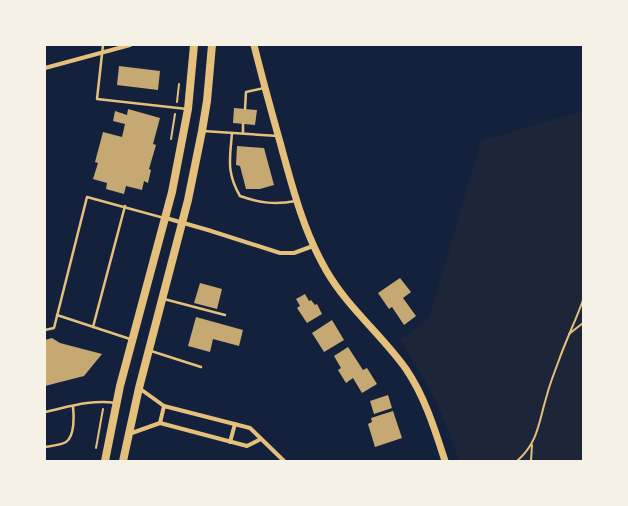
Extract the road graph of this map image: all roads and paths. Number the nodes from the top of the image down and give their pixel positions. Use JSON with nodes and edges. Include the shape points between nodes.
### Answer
{"nodes":[{"id":1,"x":103,"y":45,"type":"edge"},
{"id":2,"x":130,"y":45,"type":"edge"},
{"id":3,"x":194,"y":45,"type":"edge"},
{"id":4,"x":212,"y":45,"type":"edge"},
{"id":5,"x":254,"y":45,"type":"edge"},
{"id":6,"x":103,"y":53,"type":"junction"},
{"id":7,"x":45,"y":68,"type":"edge"},
{"id":8,"x":179,"y":81,"type":"dead end"},
{"id":9,"x":265,"y":87,"type":"junction"},
{"id":10,"x":176,"y":108,"type":"junction"},
{"id":11,"x":188,"y":109,"type":"junction"},
{"id":12,"x":244,"y":109,"type":"dead end"},
{"id":13,"x":243,"y":124,"type":"dead end"},
{"id":14,"x":202,"y":131,"type":"junction"},
{"id":15,"x":232,"y":133,"type":"junction"},
{"id":16,"x":243,"y":133,"type":"junction"},
{"id":17,"x":278,"y":136,"type":"junction"},
{"id":18,"x":170,"y":145,"type":"dead end"},
{"id":19,"x":296,"y":201,"type":"junction"},
{"id":20,"x":125,"y":206,"type":"junction"},
{"id":21,"x":166,"y":218,"type":"junction"},
{"id":22,"x":182,"y":223,"type":"junction"},
{"id":23,"x":313,"y":246,"type":"junction"},
{"id":24,"x":162,"y":298,"type":"junction"},
{"id":25,"x":583,"y":300,"type":"edge"},
{"id":26,"x":57,"y":315,"type":"junction"},
{"id":27,"x":225,"y":315,"type":"dead end"},
{"id":28,"x":583,"y":323,"type":"edge"},
{"id":29,"x":93,"y":327,"type":"junction"},
{"id":30,"x":45,"y":330,"type":"edge"},
{"id":31,"x":568,"y":335,"type":"junction"},
{"id":32,"x":133,"y":340,"type":"junction"},
{"id":33,"x":149,"y":350,"type":"junction"},
{"id":34,"x":201,"y":367,"type":"dead end"},
{"id":35,"x":139,"y":388,"type":"junction"},
{"id":36,"x":116,"y":403,"type":"junction"},
{"id":37,"x":73,"y":406,"type":"junction"},
{"id":38,"x":164,"y":406,"type":"junction"},
{"id":39,"x":45,"y":412,"type":"edge"},
{"id":40,"x":160,"y":423,"type":"junction"},
{"id":41,"x":235,"y":424,"type":"junction"},
{"id":42,"x":128,"y":434,"type":"junction"},
{"id":43,"x":261,"y":439,"type":"junction"},
{"id":44,"x":230,"y":442,"type":"junction"},
{"id":45,"x":532,"y":444,"type":"junction"},
{"id":46,"x":45,"y":447,"type":"edge"},
{"id":47,"x":105,"y":461,"type":"edge"},
{"id":48,"x":123,"y":461,"type":"edge"},
{"id":49,"x":284,"y":461,"type":"edge"},
{"id":50,"x":445,"y":461,"type":"edge"},
{"id":51,"x":517,"y":461,"type":"edge"},
{"id":52,"x":531,"y":461,"type":"edge"}],
"edges":[{"from":1,"to":6,"type":"lane"},
{"from":2,"to":6,"type":"street"},
{"from":3,"to":11,"type":"main road"},
{"from":4,"to":14,"type":"main road"},
{"from":5,"to":9,"type":"street"},
{"from":6,"to":7,"type":"street"},
{"from":6,"to":10,"type":"lane","via":[[97,99]]},
{"from":8,"to":10,"type":"path"},
{"from":9,"to":12,"type":"lane","via":[[246,92]]},
{"from":9,"to":17,"type":"street"},
{"from":10,"to":11,"type":"lane"},
{"from":10,"to":18,"type":"path"},
{"from":11,"to":21,"type":"main road"},
{"from":13,"to":16,"type":"lane"},
{"from":14,"to":15,"type":"lane"},
{"from":14,"to":22,"type":"main road"},
{"from":15,"to":16,"type":"lane"},
{"from":15,"to":19,"type":"lane","via":[[229,168],[234,187],[240,196],[272,204]]},
{"from":16,"to":17,"type":"lane"},
{"from":17,"to":19,"type":"street"},
{"from":19,"to":23,"type":"street"},
{"from":20,"to":21,"type":"lane"},
{"from":20,"to":26,"type":"lane","via":[[87,197]]},
{"from":20,"to":29,"type":"lane"},
{"from":21,"to":22,"type":"street"},
{"from":21,"to":32,"type":"main road"},
{"from":22,"to":23,"type":"street","via":[[280,253],[294,253]]},
{"from":22,"to":24,"type":"main road"},
{"from":23,"to":50,"type":"street","via":[[337,288],[406,370],[433,424]]},
{"from":24,"to":27,"type":"lane"},
{"from":24,"to":33,"type":"main road"},
{"from":25,"to":31,"type":"path"},
{"from":26,"to":29,"type":"lane"},
{"from":26,"to":30,"type":"lane","via":[[54,328]]},
{"from":28,"to":31,"type":"path"},
{"from":29,"to":32,"type":"lane"},
{"from":31,"to":45,"type":"path"},
{"from":32,"to":36,"type":"main road"},
{"from":33,"to":34,"type":"lane"},
{"from":33,"to":35,"type":"main road"},
{"from":35,"to":38,"type":"street"},
{"from":35,"to":42,"type":"main road"},
{"from":36,"to":37,"type":"lane","via":[[89,402]]},
{"from":36,"to":47,"type":"main road"},
{"from":37,"to":39,"type":"lane"},
{"from":37,"to":46,"type":"lane","via":[[74,420],[70,437],[62,444]]},
{"from":38,"to":40,"type":"street"},
{"from":38,"to":41,"type":"street"},
{"from":40,"to":42,"type":"street"},
{"from":40,"to":44,"type":"street"},
{"from":41,"to":43,"type":"street","via":[[250,428]]},
{"from":41,"to":44,"type":"street"},
{"from":42,"to":48,"type":"main road"},
{"from":43,"to":44,"type":"street","via":[[247,446]]},
{"from":43,"to":49,"type":"street"},
{"from":45,"to":51,"type":"path"},
{"from":45,"to":52,"type":"path"}]}
